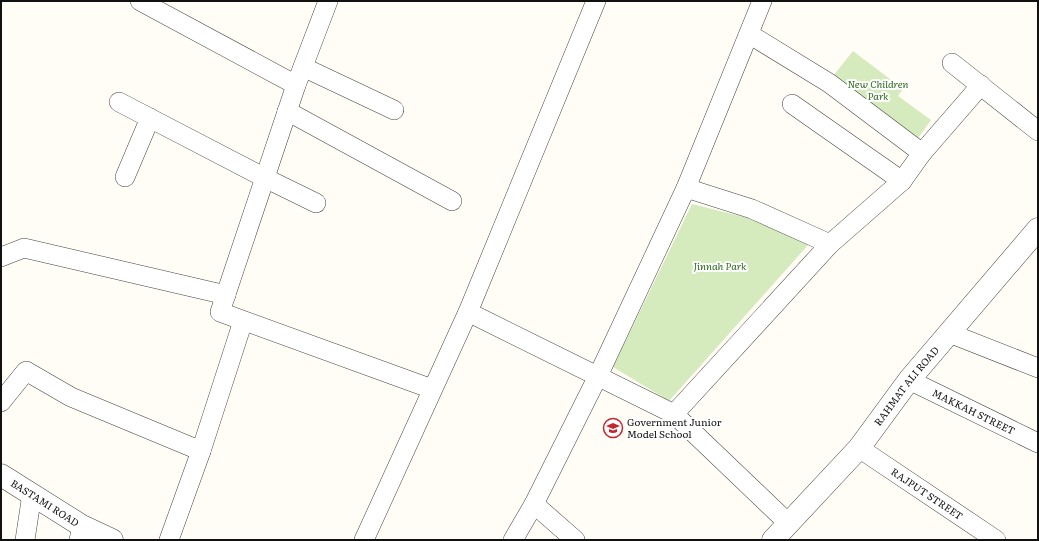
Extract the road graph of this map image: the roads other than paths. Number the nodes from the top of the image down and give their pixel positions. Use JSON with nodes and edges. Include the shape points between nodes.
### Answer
{"nodes":[{"id":1,"x":140,"y":1,"type":"edge"},
{"id":2,"x":328,"y":1,"type":"edge"},
{"id":3,"x":596,"y":1,"type":"edge"},
{"id":4,"x":762,"y":1,"type":"edge"},
{"id":5,"x":749,"y":34,"type":"junction"},
{"id":6,"x":952,"y":63,"type":"dead end"},
{"id":7,"x":303,"y":67,"type":"junction"},
{"id":8,"x":296,"y":85,"type":"junction"},
{"id":9,"x":981,"y":85,"type":"junction"},
{"id":10,"x":119,"y":102,"type":"dead end"},
{"id":11,"x":792,"y":104,"type":"dead end"},
{"id":12,"x":394,"y":110,"type":"dead end"},
{"id":13,"x":287,"y":111,"type":"junction"},
{"id":14,"x":150,"y":118,"type":"junction"},
{"id":15,"x":1038,"y":131,"type":"edge"},
{"id":16,"x":922,"y":153,"type":"junction"},
{"id":17,"x":125,"y":177,"type":"dead end"},
{"id":18,"x":265,"y":178,"type":"junction"},
{"id":19,"x":902,"y":181,"type":"junction"},
{"id":20,"x":686,"y":188,"type":"junction"},
{"id":21,"x":452,"y":201,"type":"dead end"},
{"id":22,"x":316,"y":203,"type":"dead end"},
{"id":23,"x":1038,"y":229,"type":"edge"},
{"id":24,"x":830,"y":244,"type":"junction"},
{"id":25,"x":1,"y":257,"type":"edge"},
{"id":26,"x":226,"y":295,"type":"junction"},
{"id":27,"x":468,"y":312,"type":"junction"},
{"id":28,"x":243,"y":321,"type":"junction"},
{"id":29,"x":949,"y":333,"type":"junction"},
{"id":30,"x":1038,"y":368,"type":"edge"},
{"id":31,"x":598,"y":376,"type":"junction"},
{"id":32,"x":909,"y":380,"type":"junction"},
{"id":33,"x":432,"y":389,"type":"junction"},
{"id":34,"x":1,"y":402,"type":"edge"},
{"id":35,"x":674,"y":414,"type":"junction"},
{"id":36,"x":1038,"y":443,"type":"edge"},
{"id":37,"x":859,"y":448,"type":"junction"},
{"id":38,"x":201,"y":450,"type":"junction"},
{"id":39,"x":1,"y":475,"type":"edge"},
{"id":40,"x":32,"y":494,"type":"junction"},
{"id":41,"x":534,"y":504,"type":"junction"},
{"id":42,"x":789,"y":524,"type":"junction"},
{"id":43,"x":80,"y":533,"type":"edge"},
{"id":44,"x":25,"y":540,"type":"edge"},
{"id":45,"x":112,"y":540,"type":"edge"},
{"id":46,"x":169,"y":540,"type":"edge"},
{"id":47,"x":364,"y":540,"type":"edge"},
{"id":48,"x":513,"y":540,"type":"edge"},
{"id":49,"x":575,"y":540,"type":"edge"},
{"id":50,"x":773,"y":540,"type":"edge"},
{"id":51,"x":996,"y":540,"type":"edge"}],
"edges":[{"from":1,"to":8,"type":"street"},
{"from":2,"to":7,"type":"street"},
{"from":3,"to":27,"type":"street"},
{"from":4,"to":5,"type":"street"},
{"from":5,"to":16,"type":"street","via":[[829,82]]},
{"from":5,"to":20,"type":"street"},
{"from":6,"to":9,"type":"street"},
{"from":7,"to":8,"type":"street"},
{"from":7,"to":12,"type":"street"},
{"from":8,"to":13,"type":"street"},
{"from":9,"to":15,"type":"street"},
{"from":9,"to":16,"type":"street"},
{"from":10,"to":14,"type":"street"},
{"from":11,"to":19,"type":"street"},
{"from":13,"to":18,"type":"street"},
{"from":13,"to":21,"type":"street"},
{"from":14,"to":17,"type":"street"},
{"from":14,"to":18,"type":"street"},
{"from":16,"to":19,"type":"street"},
{"from":18,"to":22,"type":"street"},
{"from":18,"to":26,"type":"street"},
{"from":19,"to":24,"type":"street"},
{"from":20,"to":24,"type":"street","via":[[752,208]]},
{"from":20,"to":31,"type":"street"},
{"from":23,"to":29,"type":"street","name":"RAHMAT ALI ROAD"},
{"from":24,"to":35,"type":"street"},
{"from":25,"to":26,"type":"street","via":[[24,248]]},
{"from":26,"to":28,"type":"street","via":[[220,312]]},
{"from":27,"to":31,"type":"street"},
{"from":27,"to":33,"type":"street"},
{"from":28,"to":33,"type":"street"},
{"from":28,"to":38,"type":"street"},
{"from":29,"to":30,"type":"street"},
{"from":29,"to":32,"type":"street","name":"RAHMAT ALI ROAD"},
{"from":31,"to":35,"type":"street"},
{"from":31,"to":41,"type":"street"},
{"from":32,"to":36,"type":"street","name":"MAKKAH STREET"},
{"from":32,"to":37,"type":"street","name":"RAHMAT ALI ROAD"},
{"from":33,"to":47,"type":"street"},
{"from":34,"to":38,"type":"street","via":[[26,371],[71,397]]},
{"from":35,"to":42,"type":"street"},
{"from":37,"to":42,"type":"street","name":"RAHMAT ALI ROAD"},
{"from":37,"to":51,"type":"street","name":"RAJPUT STREET"},
{"from":38,"to":46,"type":"street"},
{"from":39,"to":40,"type":"street","name":"BASTAMI ROAD"},
{"from":40,"to":43,"type":"street","name":"BASTAMI ROAD"},
{"from":40,"to":44,"type":"street"},
{"from":41,"to":48,"type":"street"},
{"from":41,"to":49,"type":"street"},
{"from":42,"to":50,"type":"street","name":"RAHMAT ALI ROAD"},
{"from":43,"to":45,"type":"street","name":"BASTAMI ROAD"}]}
